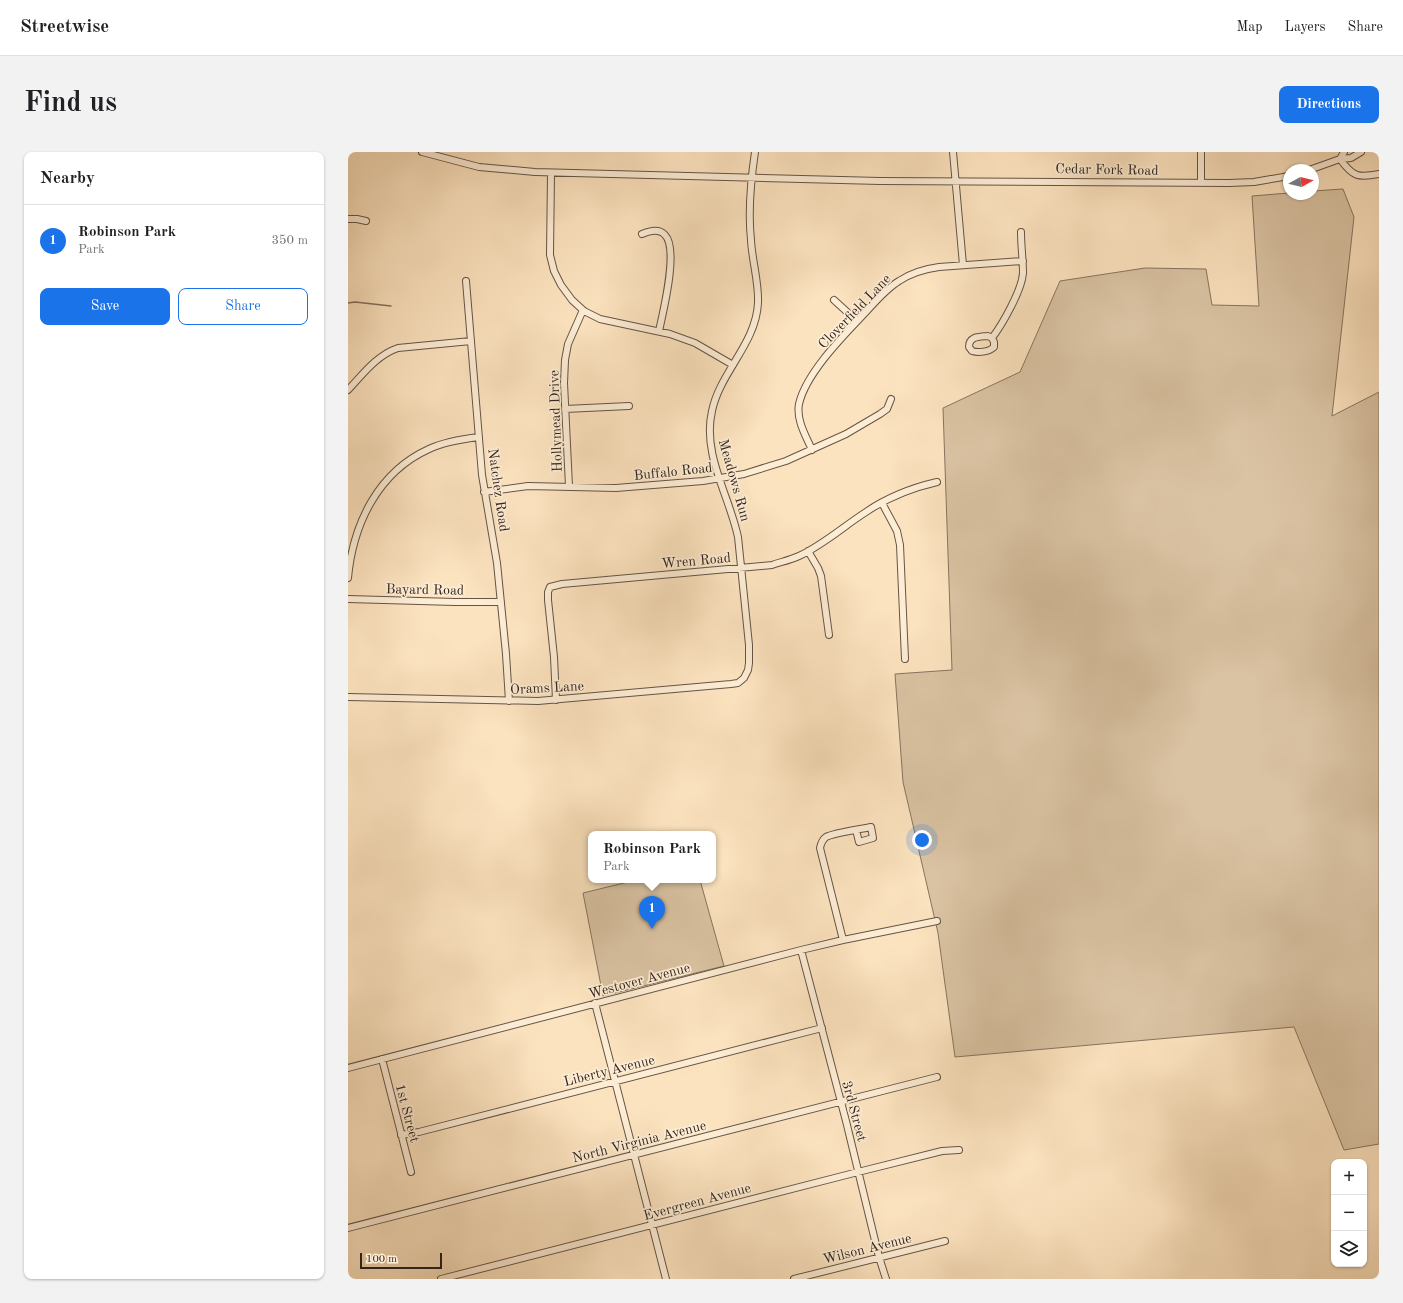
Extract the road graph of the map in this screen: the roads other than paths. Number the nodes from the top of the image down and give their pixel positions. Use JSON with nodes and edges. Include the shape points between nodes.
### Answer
{"nodes":[{"id":1,"x":422,"y":152,"type":"edge"},
{"id":2,"x":756,"y":152,"type":"edge"},
{"id":3,"x":953,"y":152,"type":"edge"},
{"id":4,"x":1201,"y":152,"type":"edge"},
{"id":5,"x":1344,"y":152,"type":"edge"},
{"id":6,"x":1361,"y":152,"type":"edge"},
{"id":7,"x":1340,"y":159,"type":"junction"},
{"id":8,"x":1319,"y":166,"type":"edge"},
{"id":9,"x":551,"y":173,"type":"junction"},
{"id":10,"x":1379,"y":174,"type":"edge"},
{"id":11,"x":1283,"y":177,"type":"edge"},
{"id":12,"x":752,"y":178,"type":"junction"},
{"id":13,"x":956,"y":180,"type":"junction"},
{"id":14,"x":1201,"y":182,"type":"junction"},
{"id":15,"x":348,"y":219,"type":"edge"},
{"id":16,"x":366,"y":221,"type":"dead end"},
{"id":17,"x":1021,"y":232,"type":"dead end"},
{"id":18,"x":642,"y":234,"type":"dead end"},
{"id":19,"x":1022,"y":261,"type":"junction"},
{"id":20,"x":963,"y":266,"type":"junction"},
{"id":21,"x":466,"y":281,"type":"dead end"},
{"id":22,"x":834,"y":300,"type":"dead end"},
{"id":23,"x":583,"y":310,"type":"junction"},
{"id":24,"x":857,"y":321,"type":"junction"},
{"id":25,"x":659,"y":331,"type":"junction"},
{"id":26,"x":992,"y":338,"type":"dead end"},
{"id":27,"x":471,"y":341,"type":"junction"},
{"id":28,"x":733,"y":365,"type":"junction"},
{"id":29,"x":348,"y":390,"type":"edge"},
{"id":30,"x":891,"y":399,"type":"dead end"},
{"id":31,"x":629,"y":406,"type":"dead end"},
{"id":32,"x":565,"y":409,"type":"junction"},
{"id":33,"x":479,"y":437,"type":"junction"},
{"id":34,"x":812,"y":450,"type":"junction"},
{"id":35,"x":720,"y":478,"type":"junction"},
{"id":36,"x":937,"y":482,"type":"dead end"},
{"id":37,"x":569,"y":486,"type":"junction"},
{"id":38,"x":484,"y":492,"type":"junction"},
{"id":39,"x":882,"y":503,"type":"junction"},
{"id":40,"x":808,"y":551,"type":"junction"},
{"id":41,"x":742,"y":568,"type":"junction"},
{"id":42,"x":348,"y":578,"type":"edge"},
{"id":43,"x":348,"y":599,"type":"edge"},
{"id":44,"x":501,"y":602,"type":"junction"},
{"id":45,"x":829,"y":635,"type":"dead end"},
{"id":46,"x":905,"y":659,"type":"dead end"},
{"id":47,"x":744,"y":678,"type":"joint"},
{"id":48,"x":348,"y":697,"type":"edge"},
{"id":49,"x":556,"y":700,"type":"junction"},
{"id":50,"x":509,"y":701,"type":"junction"},
{"id":51,"x":856,"y":830,"type":"dead end"},
{"id":52,"x":937,"y":921,"type":"dead end"},
{"id":53,"x":843,"y":940,"type":"junction"},
{"id":54,"x":801,"y":950,"type":"junction"},
{"id":55,"x":595,"y":1004,"type":"junction"},
{"id":56,"x":822,"y":1028,"type":"junction"},
{"id":57,"x":382,"y":1059,"type":"junction"},
{"id":58,"x":348,"y":1068,"type":"edge"},
{"id":59,"x":937,"y":1077,"type":"dead end"},
{"id":60,"x":614,"y":1081,"type":"junction"},
{"id":61,"x":841,"y":1102,"type":"junction"},
{"id":62,"x":401,"y":1135,"type":"junction"},
{"id":63,"x":959,"y":1150,"type":"dead end"},
{"id":64,"x":633,"y":1155,"type":"junction"},
{"id":65,"x":411,"y":1172,"type":"dead end"},
{"id":66,"x":858,"y":1172,"type":"junction"},
{"id":67,"x":652,"y":1225,"type":"junction"},
{"id":68,"x":348,"y":1228,"type":"edge"},
{"id":69,"x":946,"y":1240,"type":"dead end"},
{"id":70,"x":879,"y":1257,"type":"junction"},
{"id":71,"x":441,"y":1279,"type":"edge"},
{"id":72,"x":666,"y":1279,"type":"edge"},
{"id":73,"x":794,"y":1279,"type":"edge"},
{"id":74,"x":886,"y":1279,"type":"edge"}],
"edges":[{"from":1,"to":9,"type":"street","name":"Cedar Fork Road","via":[[479,167]]},
{"from":2,"to":12,"type":"street","name":"Meadows Run"},
{"from":3,"to":13,"type":"street"},
{"from":4,"to":14,"type":"street"},
{"from":5,"to":7,"type":"street"},
{"from":6,"to":7,"type":"street","via":[[1352,158]]},
{"from":7,"to":8,"type":"street"},
{"from":7,"to":10,"type":"street","via":[[1353,174]]},
{"from":9,"to":12,"type":"street","name":"Cedar Fork Road"},
{"from":9,"to":23,"type":"street","via":[[550,255],[561,285]]},
{"from":11,"to":14,"type":"street","name":"Cedar Fork Road","via":[[1254,182]]},
{"from":12,"to":13,"type":"street","name":"Cedar Fork Road"},
{"from":12,"to":28,"type":"street","name":"Meadows Run","via":[[750,238],[758,303],[756,318],[747,342]]},
{"from":13,"to":14,"type":"street","name":"Cedar Fork Road"},
{"from":13,"to":20,"type":"street"},
{"from":15,"to":16,"type":"street"},
{"from":17,"to":19,"type":"street"},
{"from":18,"to":25,"type":"street","via":[[651,231],[663,233],[670,246],[670,270]]},
{"from":19,"to":20,"type":"street","name":"Cloverfield Lane"},
{"from":19,"to":26,"type":"street","via":[[1023,274],[1019,287]]},
{"from":20,"to":24,"type":"street","name":"Cloverfield Lane","via":[[928,269],[908,276],[893,285]]},
{"from":21,"to":27,"type":"street","name":"Natchez Road"},
{"from":22,"to":24,"type":"street"},
{"from":23,"to":25,"type":"street","via":[[607,321]]},
{"from":23,"to":32,"type":"street","name":"Hollymead Drive","via":[[568,344],[565,360]]},
{"from":24,"to":34,"type":"street","name":"Cloverfield Lane","via":[[826,356],[802,395],[799,417]]},
{"from":25,"to":28,"type":"street","via":[[696,343]]},
{"from":27,"to":29,"type":"street","via":[[390,350],[371,365]]},
{"from":27,"to":33,"type":"street","name":"Natchez Road"},
{"from":28,"to":35,"type":"street","name":"Meadows Run","via":[[717,394],[710,419],[710,443]]},
{"from":30,"to":34,"type":"street","name":"Buffalo Road","via":[[886,409],[863,425]]},
{"from":31,"to":32,"type":"street"},
{"from":32,"to":37,"type":"street","name":"Hollymead Drive"},
{"from":33,"to":38,"type":"street","name":"Natchez Road"},
{"from":33,"to":42,"type":"street","via":[[428,449],[409,460],[390,476],[374,496],[361,522]]},
{"from":34,"to":35,"type":"street","name":"Buffalo Road","via":[[769,467]]},
{"from":35,"to":37,"type":"street","name":"Buffalo Road","via":[[616,488]]},
{"from":35,"to":41,"type":"street","name":"Meadows Run","via":[[738,537]]},
{"from":36,"to":39,"type":"street","name":"Wren Road","via":[[904,491]]},
{"from":37,"to":38,"type":"street","name":"Buffalo Road","via":[[528,486]]},
{"from":38,"to":44,"type":"street","name":"Natchez Road","via":[[494,543]]},
{"from":39,"to":40,"type":"street","name":"Wren Road"},
{"from":39,"to":46,"type":"street","via":[[897,531],[900,545]]},
{"from":40,"to":41,"type":"street","name":"Wren Road","via":[[772,565]]},
{"from":40,"to":45,"type":"street","via":[[821,576]]},
{"from":41,"to":47,"type":"street","name":"Meadows Run","via":[[749,645],[748,670]]},
{"from":41,"to":49,"type":"street","name":"Wren Road","via":[[550,587],[548,600]]},
{"from":43,"to":44,"type":"street","name":"Bayard Road"},
{"from":44,"to":50,"type":"street","name":"Natchez Road"},
{"from":47,"to":49,"type":"street","name":"Orams Lane","via":[[738,683],[731,684]]},
{"from":48,"to":50,"type":"street","name":"Orams Lane"},
{"from":49,"to":50,"type":"street","name":"Orams Lane"},
{"from":51,"to":53,"type":"street","via":[[827,837],[821,842],[820,848]]},
{"from":52,"to":53,"type":"street","name":"Westover Avenue"},
{"from":53,"to":54,"type":"street","name":"Westover Avenue"},
{"from":54,"to":55,"type":"street","name":"Westover Avenue"},
{"from":54,"to":56,"type":"street","name":"3rd Street"},
{"from":55,"to":57,"type":"street","name":"Westover Avenue"},
{"from":55,"to":60,"type":"street"},
{"from":56,"to":60,"type":"street","name":"Liberty Avenue"},
{"from":56,"to":61,"type":"street","name":"3rd Street"},
{"from":57,"to":58,"type":"street","name":"Westover Avenue"},
{"from":57,"to":62,"type":"street","name":"1st Street"},
{"from":59,"to":61,"type":"street","name":"North Virginia Avenue"},
{"from":60,"to":62,"type":"street","name":"Liberty Avenue"},
{"from":60,"to":64,"type":"street"},
{"from":61,"to":64,"type":"street","name":"North Virginia Avenue"},
{"from":61,"to":66,"type":"street","name":"3rd Street"},
{"from":62,"to":65,"type":"street","name":"1st Street"},
{"from":63,"to":66,"type":"street","name":"Evergreen Avenue","via":[[942,1151]]},
{"from":64,"to":67,"type":"street"},
{"from":64,"to":68,"type":"street","name":"North Virginia Avenue"},
{"from":66,"to":67,"type":"street","name":"Evergreen Avenue"},
{"from":66,"to":70,"type":"street","name":"3rd Street"},
{"from":67,"to":71,"type":"street","name":"Evergreen Avenue"},
{"from":67,"to":72,"type":"street"},
{"from":69,"to":70,"type":"street","name":"Wilson Avenue"},
{"from":70,"to":73,"type":"street","name":"Wilson Avenue"},
{"from":70,"to":74,"type":"street","name":"3rd Street"}]}
